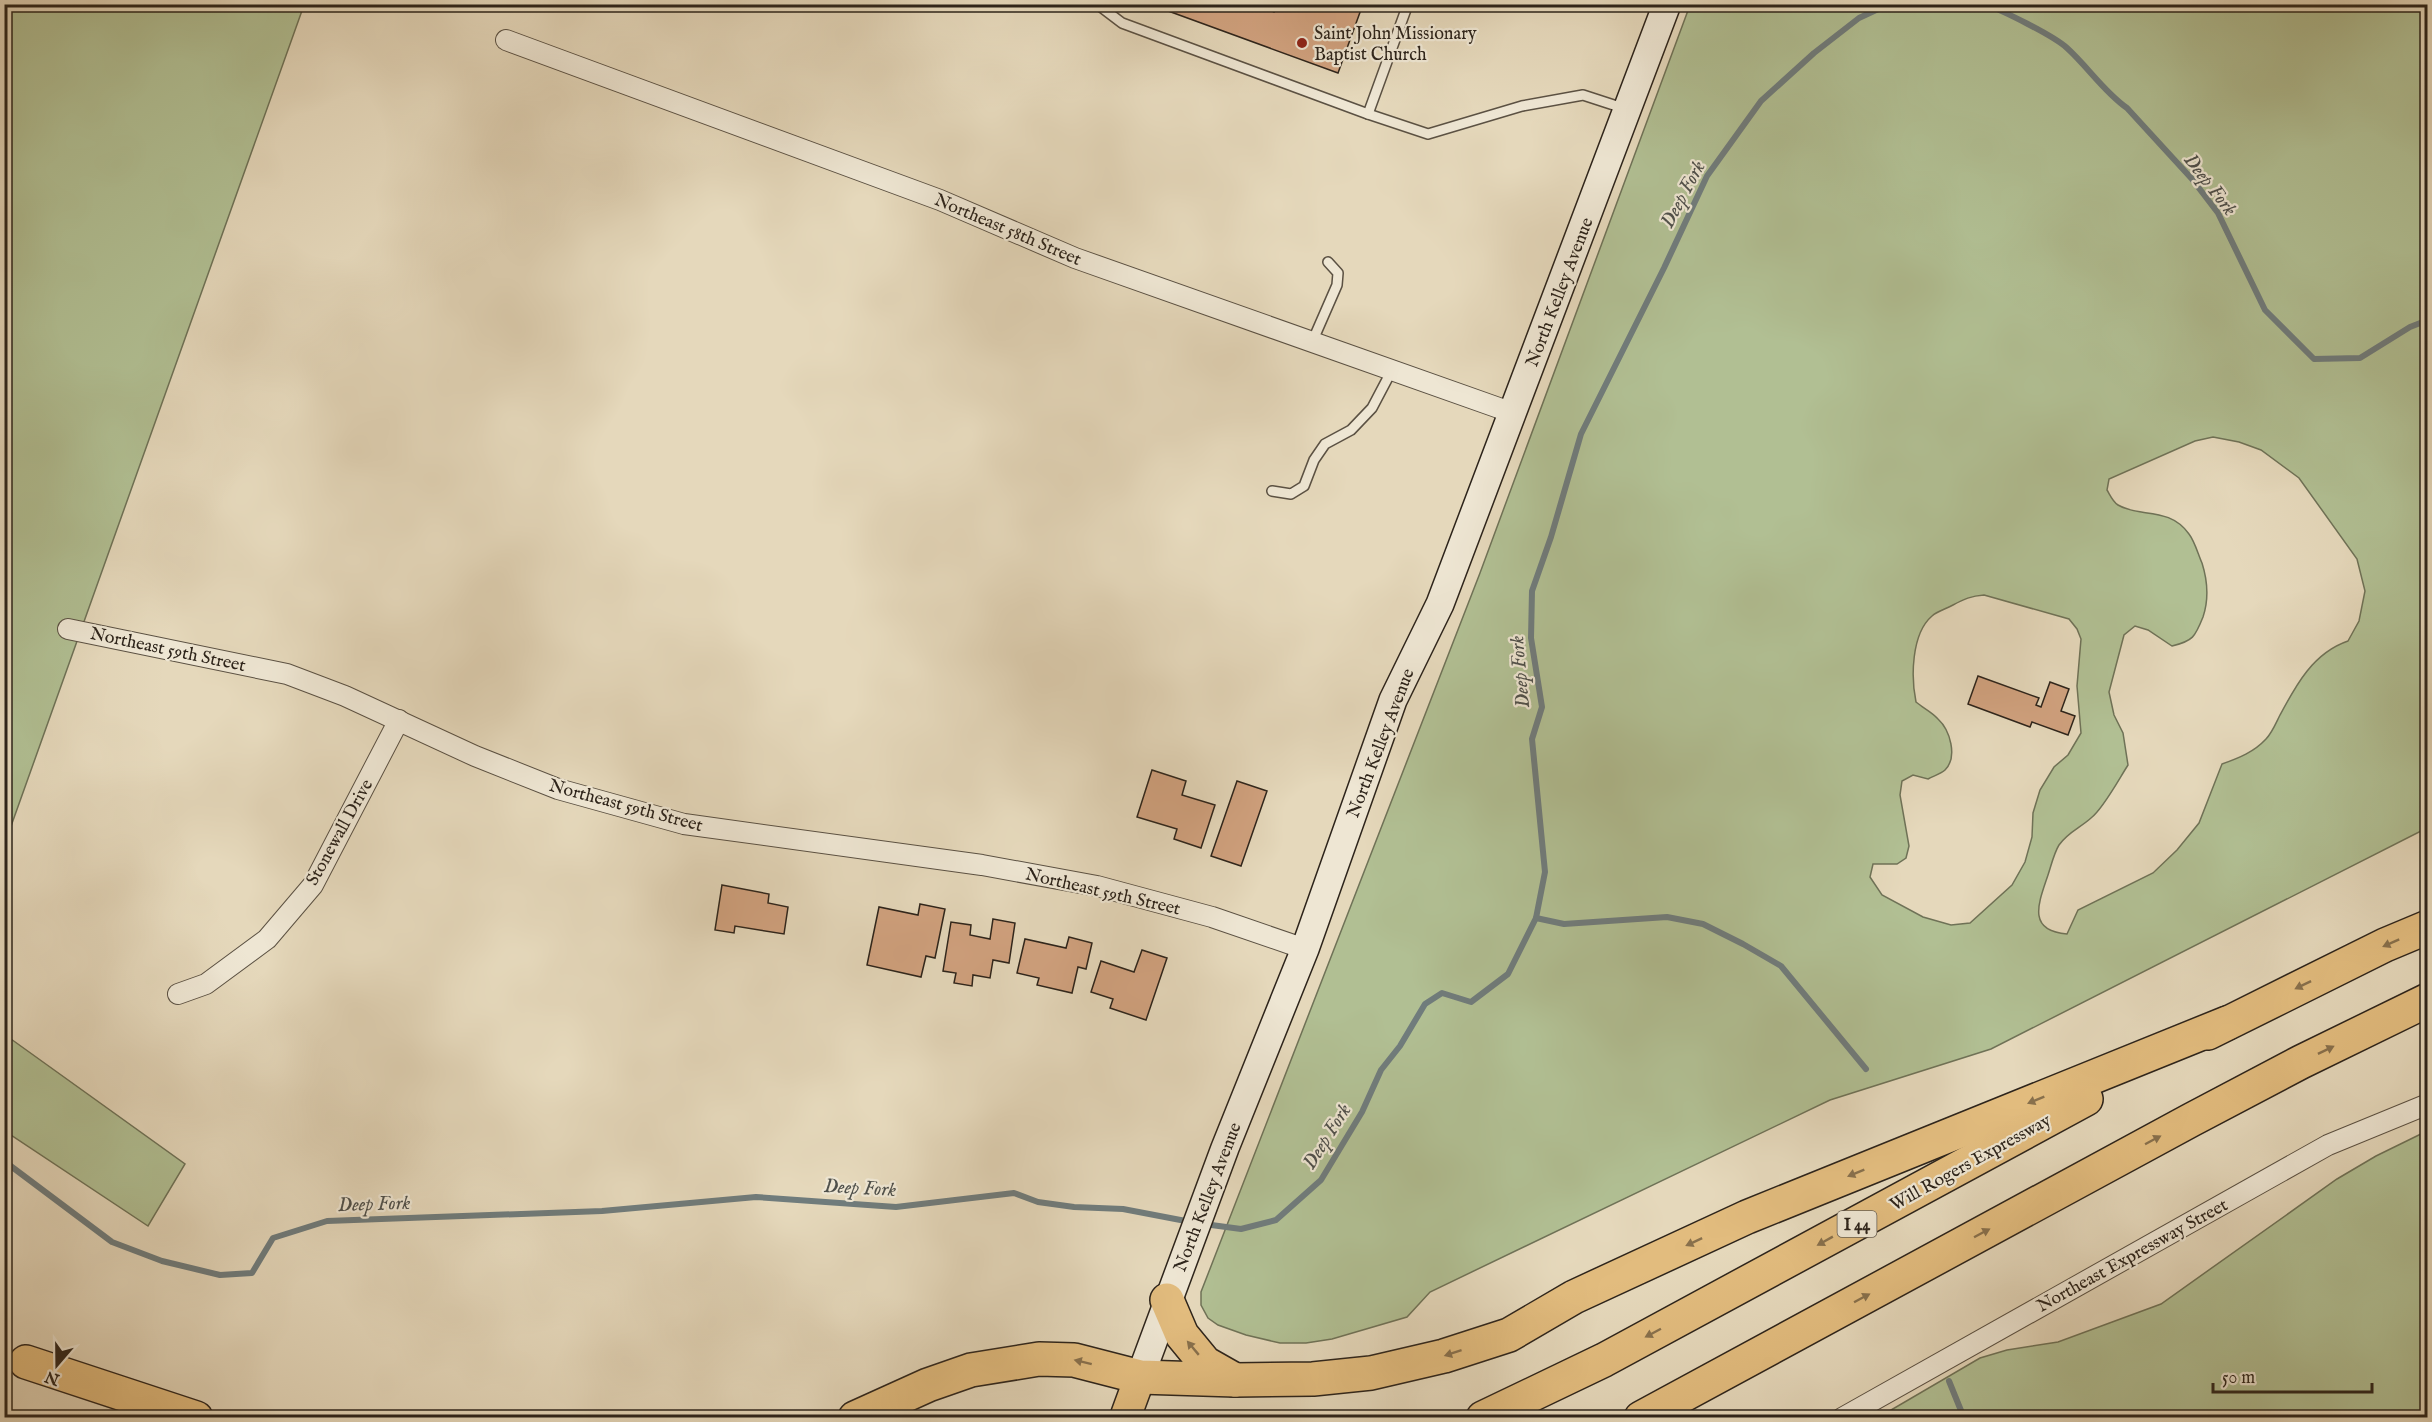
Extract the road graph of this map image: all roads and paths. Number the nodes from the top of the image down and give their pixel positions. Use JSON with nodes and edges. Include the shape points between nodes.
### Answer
{"nodes":[{"id":1,"x":1097,"y":4,"type":"edge"},
{"id":2,"x":1408,"y":4,"type":"edge"},
{"id":3,"x":1667,"y":4,"type":"edge"},
{"id":4,"x":506,"y":40,"type":"dead end"},
{"id":5,"x":1629,"y":110,"type":"junction"},
{"id":6,"x":1368,"y":114,"type":"junction"},
{"id":7,"x":1328,"y":262,"type":"dead end"},
{"id":8,"x":1313,"y":340,"type":"junction"},
{"id":9,"x":1392,"y":370,"type":"junction"},
{"id":10,"x":1514,"y":413,"type":"junction"},
{"id":11,"x":1272,"y":491,"type":"dead end"},
{"id":12,"x":68,"y":628,"type":"dead end"},
{"id":13,"x":399,"y":720,"type":"junction"},
{"id":14,"x":2427,"y":927,"type":"edge"},
{"id":15,"x":1305,"y":949,"type":"junction"},
{"id":16,"x":178,"y":994,"type":"dead end"},
{"id":17,"x":2427,"y":1000,"type":"edge"},
{"id":18,"x":2227,"y":1023,"type":"junction"},
{"id":19,"x":2427,"y":1104,"type":"edge"},
{"id":20,"x":1167,"y":1300,"type":"junction"},
{"id":21,"x":1810,"y":1326,"type":"junction"},
{"id":22,"x":15,"y":1356,"type":"edge"},
{"id":23,"x":1140,"y":1377,"type":"junction"},
{"id":24,"x":1235,"y":1380,"type":"junction"},
{"id":25,"x":132,"y":1418,"type":"edge"},
{"id":26,"x":196,"y":1418,"type":"edge"},
{"id":27,"x":855,"y":1418,"type":"edge"},
{"id":28,"x":1125,"y":1418,"type":"edge"},
{"id":29,"x":1483,"y":1418,"type":"edge"},
{"id":30,"x":1641,"y":1418,"type":"edge"},
{"id":31,"x":1682,"y":1418,"type":"edge"},
{"id":32,"x":1842,"y":1418,"type":"edge"}],
"edges":[{"from":1,"to":6,"type":"lane","via":[[1122,24]]},
{"from":2,"to":6,"type":"lane"},
{"from":3,"to":5,"type":"street","name":"North Kelley Avenue"},
{"from":4,"to":8,"type":"street","name":"Northeast 58th Street","via":[[940,200],[1075,258]]},
{"from":5,"to":6,"type":"lane","via":[[1583,95],[1522,106],[1428,134]]},
{"from":5,"to":10,"type":"street","name":"North Kelley Avenue"},
{"from":7,"to":8,"type":"lane","via":[[1338,273],[1337,285]]},
{"from":8,"to":9,"type":"street","name":"Northeast 58th Street"},
{"from":9,"to":10,"type":"street","name":"Northeast 58th Street"},
{"from":9,"to":11,"type":"lane","via":[[1372,408],[1352,429],[1325,444],[1304,486],[1291,494]]},
{"from":10,"to":15,"type":"street","name":"North Kelley Avenue","via":[[1440,604],[1393,700]]},
{"from":12,"to":13,"type":"street","name":"Northeast 59th Street","via":[[287,674]]},
{"from":13,"to":15,"type":"street","name":"Northeast 59th Street","via":[[558,789],[684,824],[982,865],[1097,886],[1212,917]]},
{"from":13,"to":16,"type":"street","name":"Stonewall Drive","via":[[313,885],[267,939],[206,984]]},
{"from":14,"to":18,"type":"highway","name":"Will Rogers Expressway","one_way":true},
{"from":15,"to":20,"type":"street","name":"North Kelley Avenue"},
{"from":21,"to":17,"type":"highway","one_way":true,"via":[[2301,1062]]},
{"from":18,"to":24,"type":"highway","one_way":true,"via":[[1747,1217],[1574,1297],[1509,1335],[1371,1373],[1313,1379]]},
{"from":18,"to":29,"type":"highway","name":"Will Rogers Expressway","number":"I 44","one_way":true,"via":[[1614,1354]]},
{"from":19,"to":32,"type":"street","name":"Northeast Expressway Street","via":[[2328,1145]]},
{"from":20,"to":23,"type":"street","name":"North Kelley Avenue"},
{"from":24,"to":20,"type":"highway","one_way":true,"via":[[1205,1363],[1182,1335]]},
{"from":21,"to":30,"type":"highway"},
{"from":21,"to":31,"type":"highway"},
{"from":22,"to":25,"type":"highway"},
{"from":22,"to":26,"type":"highway"},
{"from":23,"to":24,"type":"highway"},
{"from":23,"to":27,"type":"highway","one_way":true,"via":[[1074,1360],[1010,1362],[928,1385]]},
{"from":23,"to":28,"type":"main road","name":"North Kelley Avenue"}]}
